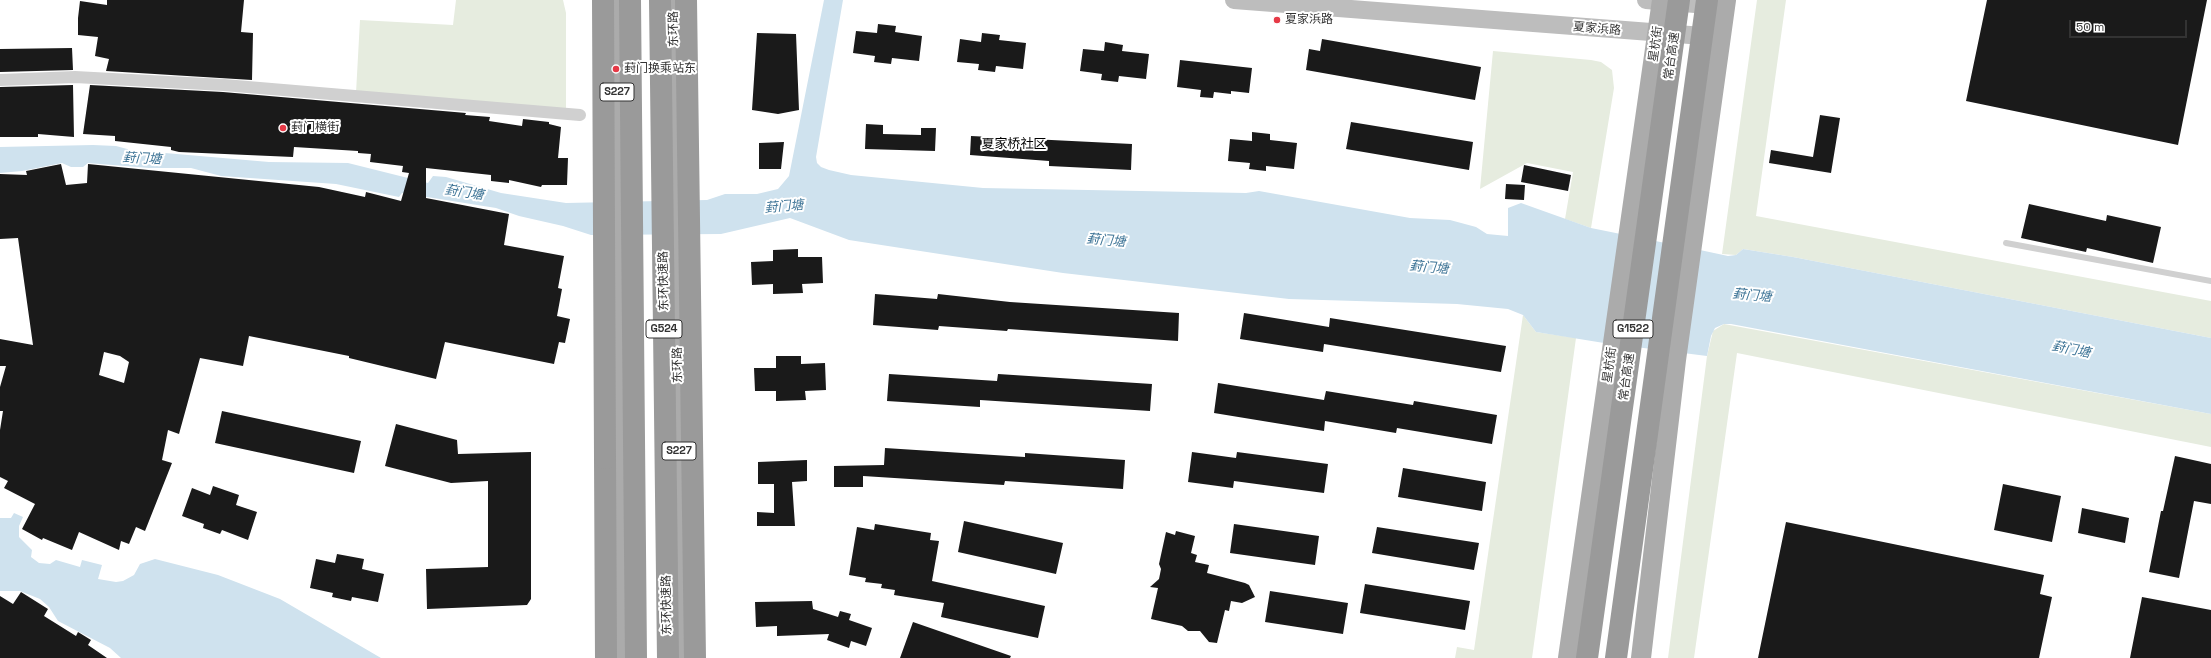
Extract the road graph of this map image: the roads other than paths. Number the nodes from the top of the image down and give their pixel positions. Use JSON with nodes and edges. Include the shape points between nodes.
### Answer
{"nodes":[{"id":1,"x":603,"y":0,"type":"edge"},
{"id":2,"x":615,"y":0,"type":"edge"},
{"id":3,"x":630,"y":0,"type":"edge"},
{"id":4,"x":660,"y":0,"type":"edge"},
{"id":5,"x":674,"y":0,"type":"edge"},
{"id":6,"x":686,"y":0,"type":"edge"},
{"id":7,"x":1234,"y":0,"type":"edge"},
{"id":8,"x":1662,"y":0,"type":"edge"},
{"id":9,"x":1296,"y":2,"type":"edge"},
{"id":10,"x":1719,"y":2,"type":"edge"},
{"id":11,"x":1658,"y":34,"type":"junction"},
{"id":12,"x":1721,"y":37,"type":"junction"},
{"id":13,"x":0,"y":80,"type":"edge"},
{"id":14,"x":580,"y":115,"type":"dead end"},
{"id":15,"x":2006,"y":243,"type":"dead end"},
{"id":16,"x":2211,"y":281,"type":"edge"},
{"id":17,"x":606,"y":658,"type":"edge"},
{"id":18,"x":621,"y":658,"type":"edge"},
{"id":19,"x":636,"y":658,"type":"edge"},
{"id":20,"x":668,"y":658,"type":"edge"},
{"id":21,"x":681,"y":658,"type":"edge"},
{"id":22,"x":695,"y":658,"type":"edge"},
{"id":23,"x":1568,"y":658,"type":"edge"},
{"id":24,"x":1587,"y":658,"type":"edge"},
{"id":25,"x":1616,"y":658,"type":"edge"},
{"id":26,"x":1640,"y":658,"type":"edge"}],
"edges":[{"from":1,"to":17,"type":"highway","bridge":true},
{"from":2,"to":18,"type":"main road","number":"S227"},
{"from":3,"to":19,"type":"highway","number":"G524"},
{"from":4,"to":20,"type":"highway","name":"东环快速路","number":"G524"},
{"from":5,"to":21,"type":"main road","name":"东环路","number":"S227"},
{"from":6,"to":22,"type":"highway"},
{"from":7,"to":9,"type":"main road","name":"夏家浜路"},
{"from":8,"to":10,"type":"main road"},
{"from":8,"to":11,"type":"main road","name":"星杭街"},
{"from":8,"to":24,"type":"highway","name":"常台高速","number":"G1522","bridge":true},
{"from":9,"to":11,"type":"main road","name":"夏家浜路"},
{"from":10,"to":12,"type":"main road"},
{"from":10,"to":25,"type":"highway","number":"G1522","bridge":true},
{"from":11,"to":12,"type":"main road","name":"夏家浜路"},
{"from":11,"to":23,"type":"main road","name":"星杭街","via":[[1629,221]]},
{"from":12,"to":26,"type":"main road","via":[[1676,360]]},
{"from":13,"to":14,"type":"street","via":[[75,77],[216,85]]},
{"from":15,"to":16,"type":"lane"}]}
